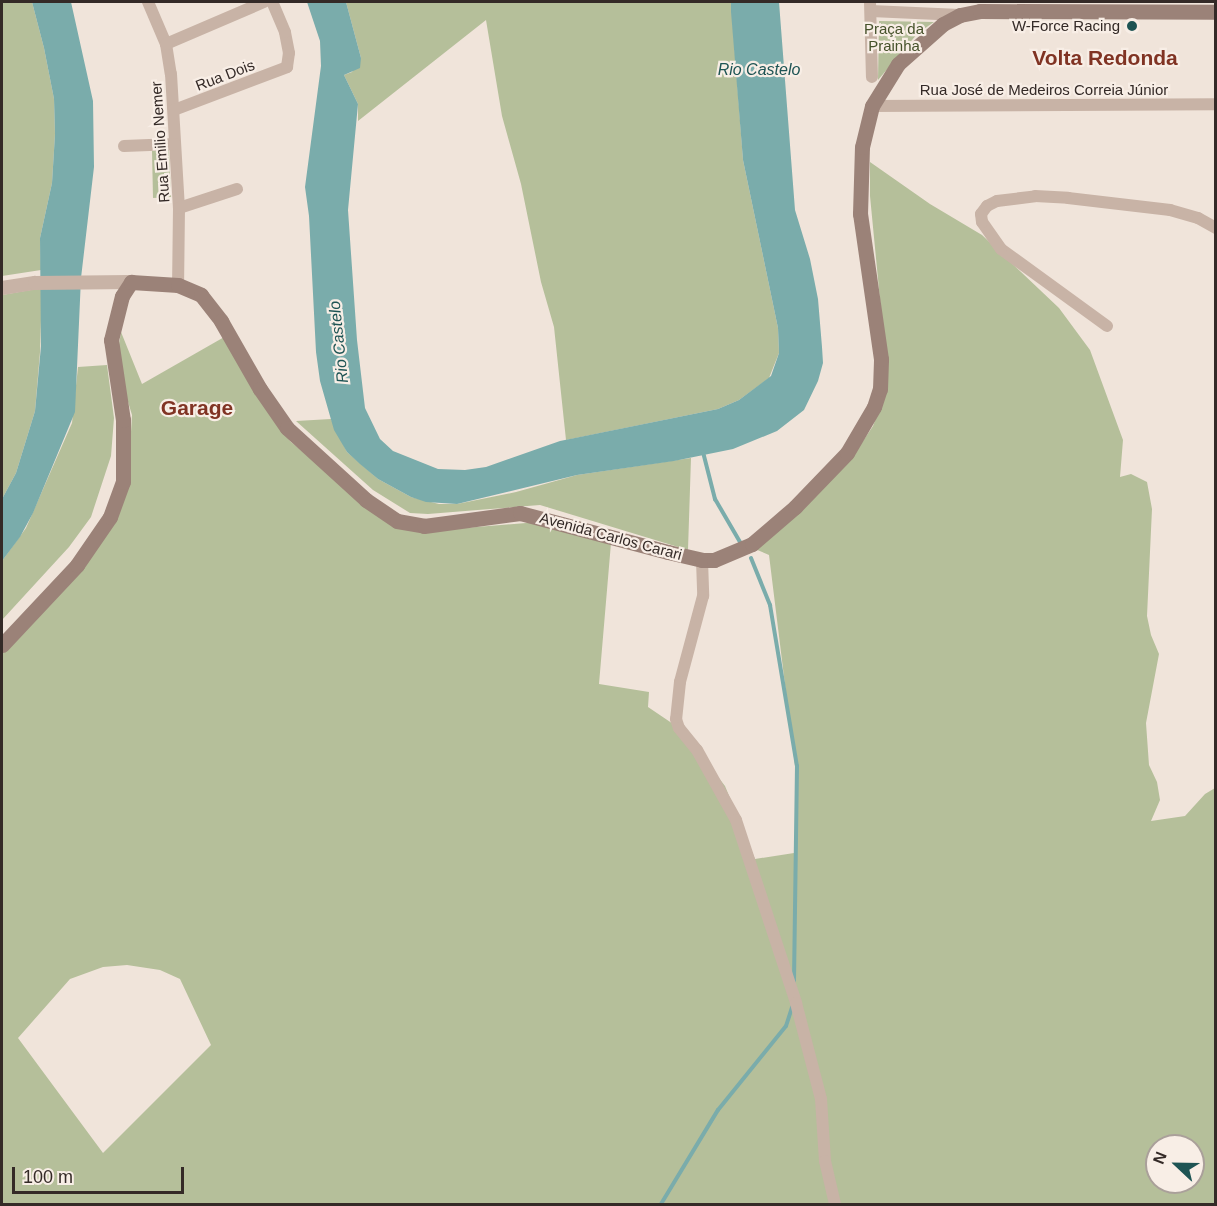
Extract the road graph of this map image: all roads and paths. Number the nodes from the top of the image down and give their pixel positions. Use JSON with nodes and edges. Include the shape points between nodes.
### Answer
{"nodes":[{"id":1,"x":148,"y":2,"type":"edge"},
{"id":2,"x":264,"y":2,"type":"edge"},
{"id":3,"x":272,"y":2,"type":"edge"},
{"id":4,"x":870,"y":6,"type":"edge"},
{"id":5,"x":1215,"y":12,"type":"edge"},
{"id":6,"x":960,"y":15,"type":"junction"},
{"id":7,"x":166,"y":44,"type":"junction"},
{"id":8,"x":872,"y":77,"type":"dead end"},
{"id":9,"x":1215,"y":104,"type":"edge"},
{"id":10,"x":872,"y":106,"type":"junction"},
{"id":11,"x":174,"y":110,"type":"junction"},
{"id":12,"x":176,"y":144,"type":"junction"},
{"id":13,"x":124,"y":146,"type":"dead end"},
{"id":14,"x":237,"y":189,"type":"dead end"},
{"id":15,"x":179,"y":208,"type":"junction"},
{"id":16,"x":1215,"y":228,"type":"edge"},
{"id":17,"x":131,"y":282,"type":"junction"},
{"id":18,"x":178,"y":285,"type":"junction"},
{"id":19,"x":2,"y":288,"type":"edge"},
{"id":20,"x":1107,"y":326,"type":"dead end"},
{"id":21,"x":702,"y":560,"type":"junction"},
{"id":22,"x":2,"y":645,"type":"edge"},
{"id":23,"x":835,"y":1204,"type":"edge"}],
"edges":[{"from":1,"to":7,"type":"street","name":"Rua Emilio Nemer"},
{"from":2,"to":7,"type":"street"},
{"from":3,"to":11,"type":"street","name":"Rua Dois","via":[[285,33],[287,67]]},
{"from":4,"to":6,"type":"street"},
{"from":4,"to":8,"type":"street"},
{"from":5,"to":6,"type":"main road","via":[[998,10]]},
{"from":6,"to":10,"type":"main road","name":"Avenida Carlos Carari","via":[[930,34],[898,64]]},
{"from":7,"to":11,"type":"street","name":"Rua Emilio Nemer"},
{"from":9,"to":10,"type":"street","name":"Rua José de Medeiros Correia Júnior"},
{"from":10,"to":21,"type":"main road","name":"Avenida Carlos Carari","via":[[862,147],[860,214],[881,359],[880,389],[874,407],[847,453],[795,507],[752,544],[726,556]]},
{"from":11,"to":12,"type":"street","name":"Rua Emilio Nemer"},
{"from":12,"to":13,"type":"street"},
{"from":12,"to":15,"type":"street","name":"Rua Emilio Nemer"},
{"from":14,"to":15,"type":"street"},
{"from":15,"to":18,"type":"street","name":"Rua Emilio Nemer"},
{"from":16,"to":20,"type":"street","via":[[1170,210],[1068,198],[1035,196],[998,201],[987,207],[981,214],[982,222],[1001,249]]},
{"from":17,"to":18,"type":"main road","name":"Avenida Carlos Carari"},
{"from":17,"to":19,"type":"street","name":"Avenida Carlos Carari","via":[[35,283]]},
{"from":17,"to":22,"type":"main road","via":[[122,296],[111,340],[123,420],[123,482],[110,517],[77,565]]},
{"from":18,"to":21,"type":"main road","name":"Avenida Carlos Carari","via":[[193,290],[212,308],[286,428],[384,514],[424,526],[520,513]]},
{"from":21,"to":23,"type":"street","via":[[703,597],[680,682],[676,719],[735,820],[796,1003],[821,1099],[825,1161]]}]}
